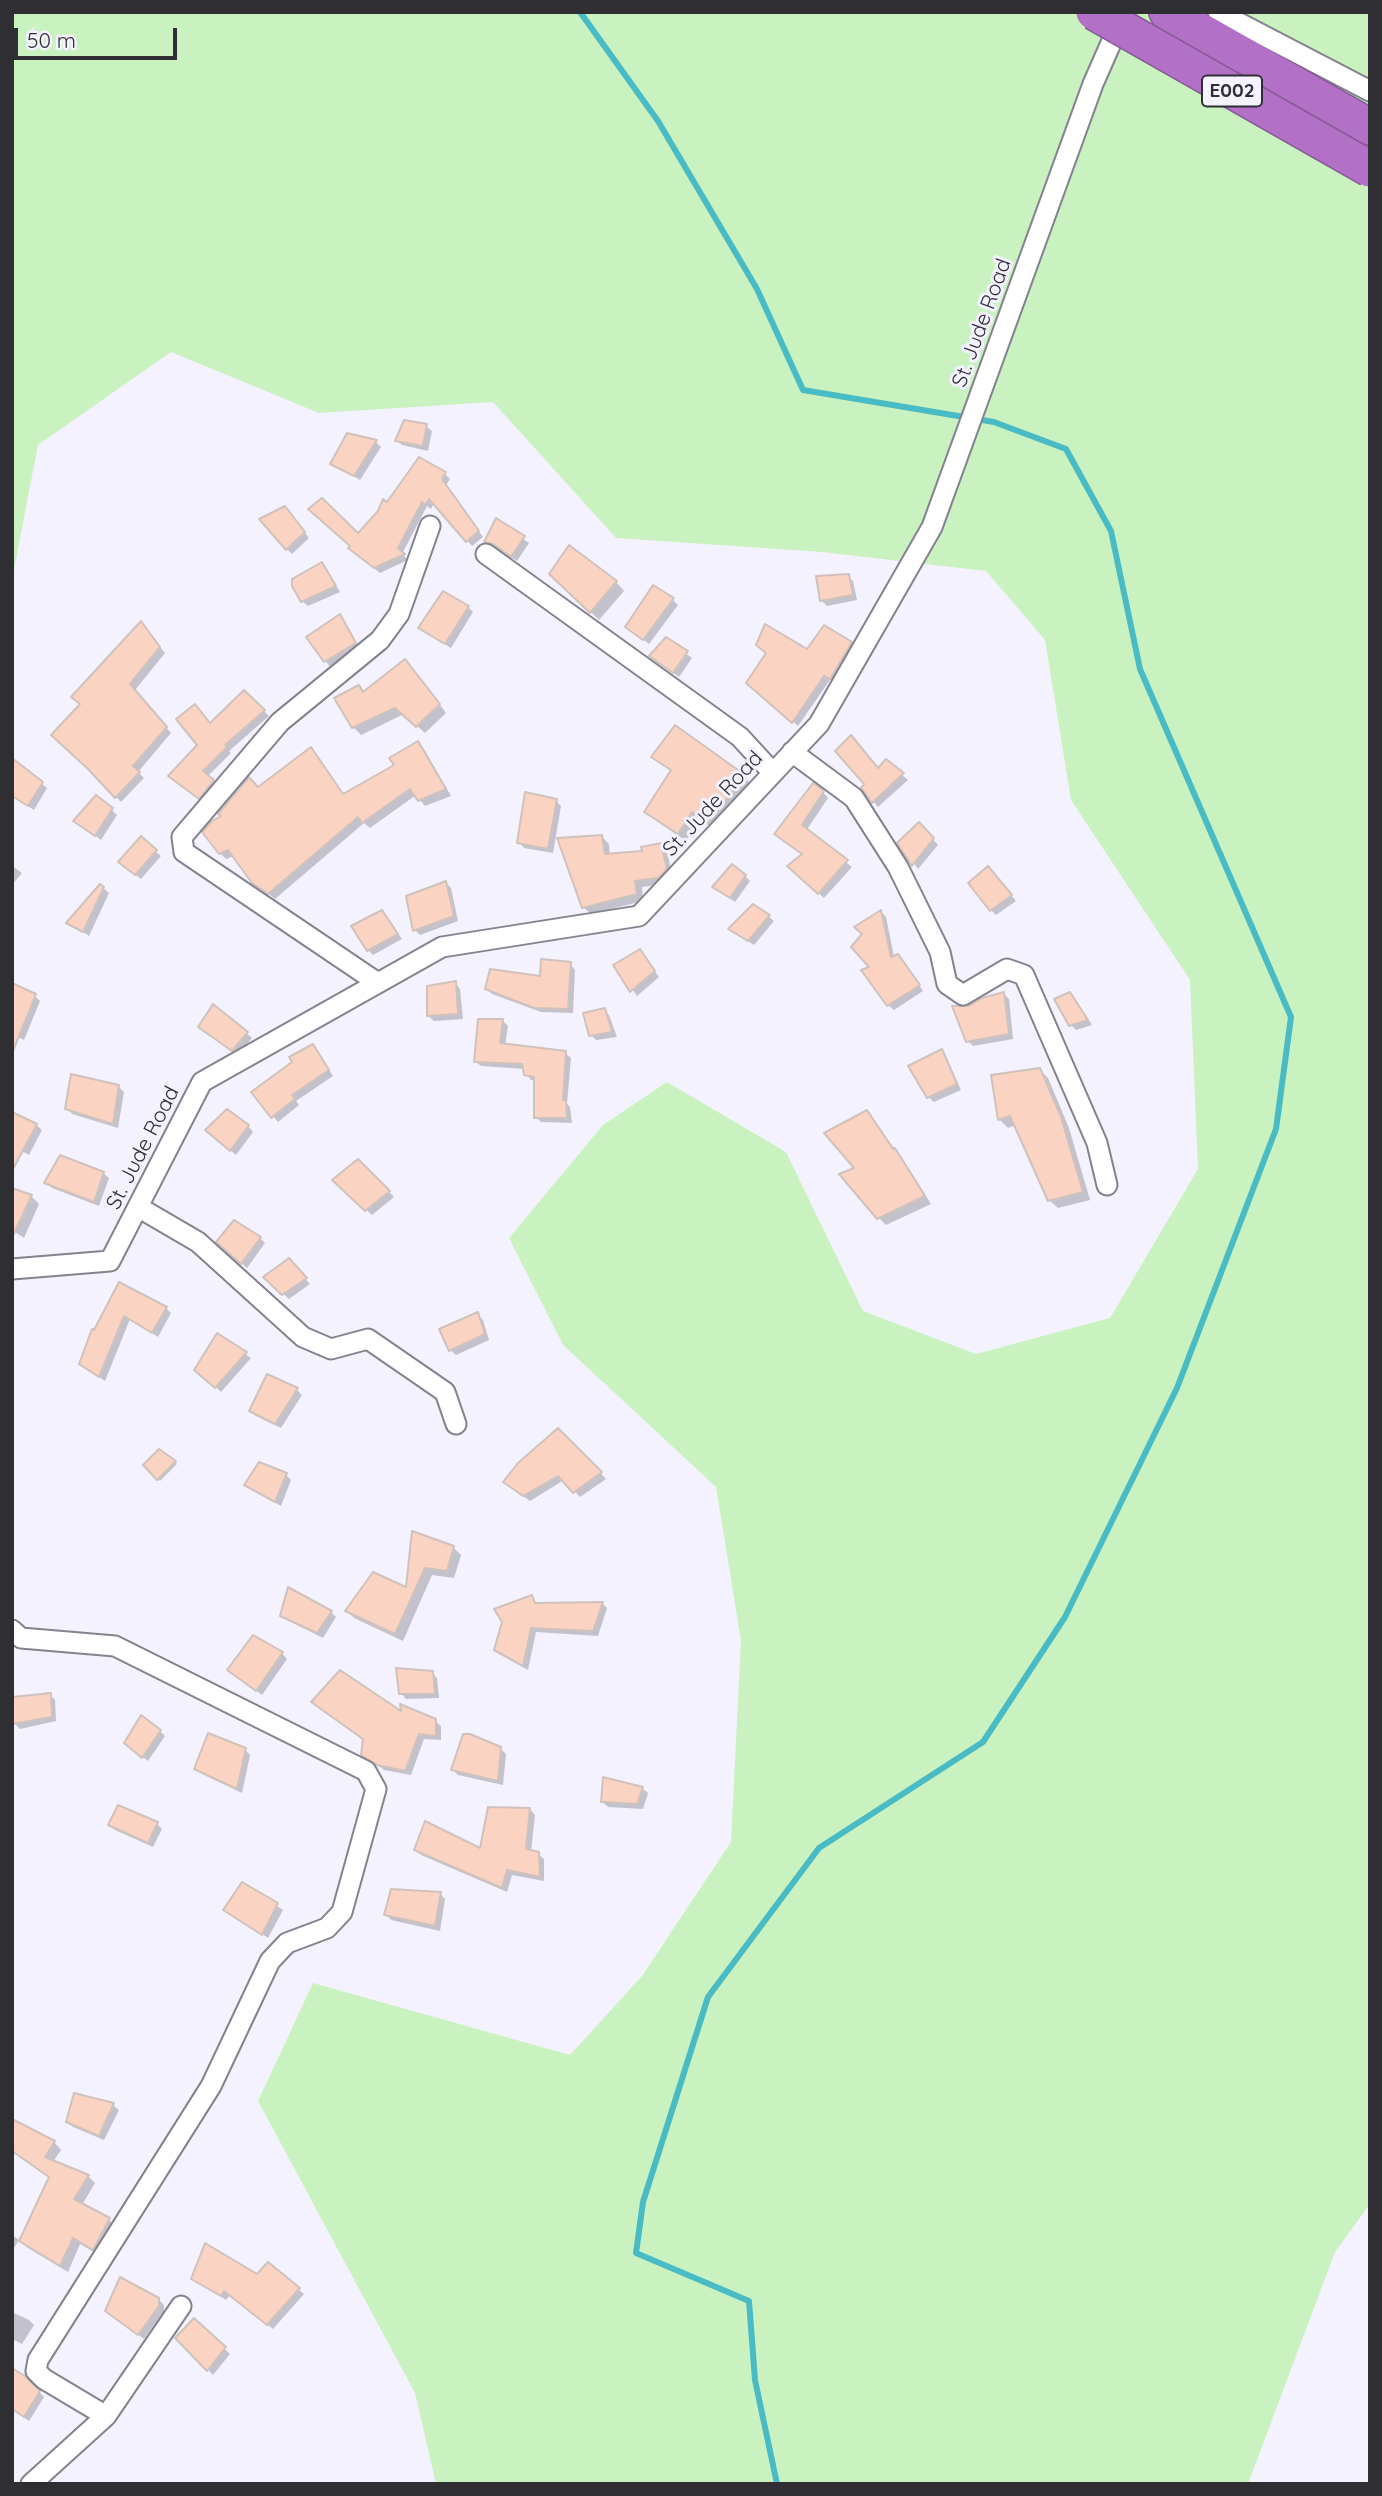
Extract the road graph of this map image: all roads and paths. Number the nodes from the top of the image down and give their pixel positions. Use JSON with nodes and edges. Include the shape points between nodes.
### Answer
{"nodes":[{"id":1,"x":1094,"y":12,"type":"edge"},
{"id":2,"x":1124,"y":12,"type":"edge"},
{"id":3,"x":1167,"y":12,"type":"edge"},
{"id":4,"x":1218,"y":12,"type":"edge"},
{"id":5,"x":1370,"y":91,"type":"edge"},
{"id":6,"x":1370,"y":127,"type":"edge"},
{"id":7,"x":1370,"y":169,"type":"edge"},
{"id":8,"x":430,"y":526,"type":"dead end"},
{"id":9,"x":486,"y":554,"type":"dead end"},
{"id":10,"x":792,"y":752,"type":"junction"},
{"id":11,"x":773,"y":773,"type":"junction"},
{"id":12,"x":378,"y":983,"type":"junction"},
{"id":13,"x":1107,"y":1185,"type":"dead end"},
{"id":14,"x":138,"y":1207,"type":"junction"},
{"id":15,"x":12,"y":1269,"type":"edge"},
{"id":16,"x":456,"y":1424,"type":"dead end"},
{"id":17,"x":12,"y":1630,"type":"edge"},
{"id":18,"x":181,"y":2306,"type":"dead end"},
{"id":19,"x":106,"y":2416,"type":"junction"},
{"id":20,"x":31,"y":2484,"type":"edge"}],
"edges":[{"from":1,"to":7,"type":"highway","number":"E002","bridge":true},
{"from":2,"to":10,"type":"street","name":"St. Jude Road","via":[[1093,84],[932,527],[819,724]]},
{"from":3,"to":6,"type":"highway","number":"E002"},
{"from":4,"to":5,"type":"street"},
{"from":8,"to":12,"type":"street","via":[[399,614],[380,640],[281,722],[182,837],[184,852]]},
{"from":9,"to":11,"type":"street","via":[[740,737]]},
{"from":10,"to":11,"type":"street","name":"St. Jude Road"},
{"from":10,"to":13,"type":"street","via":[[854,798],[904,879],[940,952],[947,984],[963,995],[1007,969],[1024,975],[1097,1143]]},
{"from":11,"to":12,"type":"street","name":"St. Jude Road","via":[[639,916],[442,947]]},
{"from":12,"to":14,"type":"street","name":"St. Jude Road","via":[[202,1082]]},
{"from":14,"to":15,"type":"street","name":"St. Jude Road","via":[[110,1261]]},
{"from":14,"to":16,"type":"street","via":[[198,1242],[303,1337],[331,1349],[369,1339],[445,1392]]},
{"from":17,"to":19,"type":"street","via":[[22,1637],[115,1646],[366,1771],[376,1789],[342,1912],[327,1928],[287,1943],[270,1961],[211,2086],[38,2360],[36,2371],[44,2379]]},
{"from":18,"to":19,"type":"street"},
{"from":19,"to":20,"type":"street"}]}
